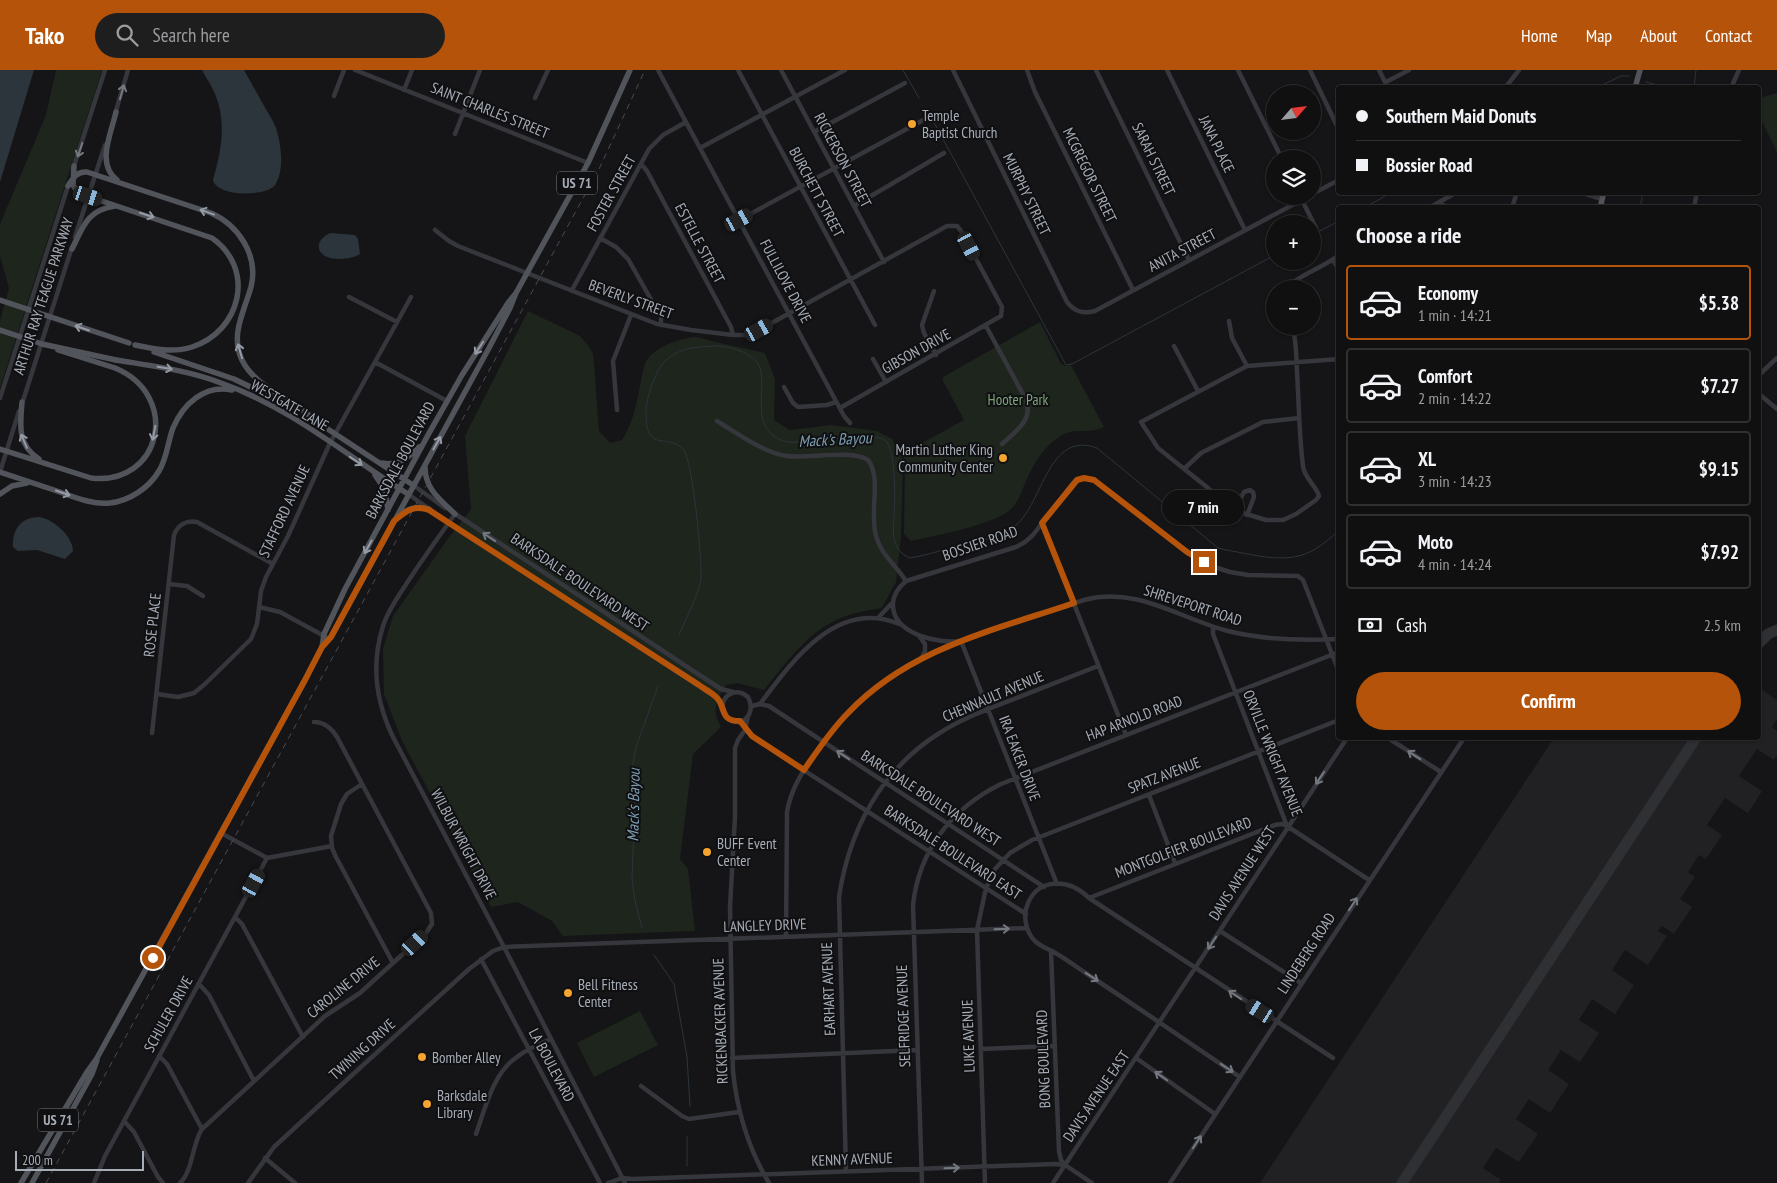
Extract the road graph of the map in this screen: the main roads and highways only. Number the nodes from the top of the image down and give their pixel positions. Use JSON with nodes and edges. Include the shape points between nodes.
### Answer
{"nodes":[{"id":1,"x":630,"y":70,"type":"edge"},
{"id":2,"x":1640,"y":70,"type":"edge"},
{"id":3,"x":1636,"y":85,"type":"edge"},
{"id":4,"x":116,"y":112,"type":"road end"},
{"id":5,"x":74,"y":166,"type":"road end"},
{"id":6,"x":74,"y":177,"type":"junction"},
{"id":7,"x":124,"y":184,"type":"junction"},
{"id":8,"x":68,"y":186,"type":"road end"},
{"id":9,"x":118,"y":206,"type":"junction"},
{"id":10,"x":72,"y":250,"type":"road end"},
{"id":11,"x":516,"y":293,"type":"junction"},
{"id":12,"x":0,"y":300,"type":"edge"},
{"id":13,"x":0,"y":330,"type":"edge"},
{"id":14,"x":42,"y":344,"type":"junction"},
{"id":15,"x":132,"y":344,"type":"junction"},
{"id":16,"x":247,"y":393,"type":"junction"},
{"id":17,"x":447,"y":401,"type":"junction"},
{"id":18,"x":22,"y":402,"type":"road end"},
{"id":19,"x":456,"y":407,"type":"junction"},
{"id":20,"x":312,"y":418,"type":"junction"},
{"id":21,"x":424,"y":442,"type":"junction"},
{"id":22,"x":0,"y":449,"type":"edge"},
{"id":23,"x":375,"y":460,"type":"junction"},
{"id":24,"x":426,"y":462,"type":"junction"},
{"id":25,"x":53,"y":465,"type":"junction"},
{"id":26,"x":0,"y":472,"type":"edge"},
{"id":27,"x":373,"y":472,"type":"junction"},
{"id":28,"x":404,"y":479,"type":"junction"},
{"id":29,"x":33,"y":483,"type":"junction"},
{"id":30,"x":413,"y":485,"type":"junction"},
{"id":31,"x":399,"y":488,"type":"junction"},
{"id":32,"x":0,"y":494,"type":"edge"},
{"id":33,"x":408,"y":494,"type":"junction"},
{"id":34,"x":388,"y":510,"type":"junction"},
{"id":35,"x":429,"y":510,"type":"road end"},
{"id":36,"x":455,"y":514,"type":"road end"},
{"id":37,"x":394,"y":521,"type":"junction"},
{"id":38,"x":356,"y":568,"type":"junction"},
{"id":39,"x":366,"y":573,"type":"junction"},
{"id":40,"x":326,"y":637,"type":"junction"},
{"id":41,"x":97,"y":1058,"type":"junction"},
{"id":42,"x":59,"y":1120,"type":"junction"},
{"id":43,"x":65,"y":1124,"type":"junction"},
{"id":44,"x":28,"y":1172,"type":"junction"},
{"id":45,"x":34,"y":1180,"type":"edge"},
{"id":46,"x":21,"y":1183,"type":"edge"}],
"edges":[{"from":1,"to":11,"type":"main road","name":"BARKSDALE BOULEVARD","number":"US 71","via":[[588,163]]},
{"from":2,"to":3,"type":"main road"},
{"from":4,"to":7,"type":"main road","via":[[105,161],[111,174]]},
{"from":5,"to":6,"type":"main road"},
{"from":6,"to":7,"type":"main road","via":[[84,172]]},
{"from":6,"to":8,"type":"main road"},
{"from":6,"to":9,"type":"main road","via":[[76,190]]},
{"from":20,"to":7,"type":"main road","one_way":true,"via":[[254,376],[238,350],[238,328],[252,275],[248,250],[240,236],[223,218]]},
{"from":9,"to":10,"type":"main road","via":[[102,209],[90,217]]},
{"from":9,"to":15,"type":"main road","one_way":true,"via":[[212,238],[230,256],[239,285],[237,300],[228,319],[215,334],[200,344],[183,350],[159,350]]},
{"from":11,"to":17,"type":"main road","name":"BARKSDALE BOULEVARD","number":"US 71","one_way":true},
{"from":11,"to":19,"type":"main road","name":"BARKSDALE BOULEVARD","number":"US 71"},
{"from":15,"to":12,"type":"main road","one_way":true,"bridge":true},
{"from":13,"to":14,"type":"main road","bridge":true},
{"from":14,"to":16,"type":"main road","name":"WESTGATE LANE","one_way":true,"bridge":true,"via":[[200,376]]},
{"from":14,"to":25,"type":"main road","one_way":true,"bridge":true,"via":[[124,372],[138,381],[154,407],[156,431],[146,456],[131,470],[101,479]]},
{"from":15,"to":20,"type":"main road","name":"WESTGATE LANE","via":[[234,379]]},
{"from":16,"to":27,"type":"main road","name":"WESTGATE LANE","one_way":true},
{"from":29,"to":16,"type":"main road","one_way":true,"via":[[96,503],[128,499],[149,484],[160,470],[175,424],[190,403],[217,389]]},
{"from":17,"to":19,"type":"main road"},
{"from":17,"to":21,"type":"main road","name":"BARKSDALE BOULEVARD","number":"US 71"},
{"from":25,"to":18,"type":"main road","one_way":true,"via":[[34,456],[23,442],[20,429]]},
{"from":24,"to":19,"type":"main road","name":"BARKSDALE BOULEVARD","number":"US 71","one_way":true},
{"from":20,"to":23,"type":"main road","name":"WESTGATE LANE"},
{"from":21,"to":23,"type":"main road","via":[[402,462],[387,464]]},
{"from":21,"to":28,"type":"main road","name":"BARKSDALE BOULEVARD","number":"US 71"},
{"from":22,"to":25,"type":"main road"},
{"from":23,"to":28,"type":"main road","name":"WESTGATE LANE"},
{"from":24,"to":30,"type":"main road","name":"BARKSDALE BOULEVARD","number":"US 71"},
{"from":24,"to":36,"type":"main road","via":[[430,488]]},
{"from":26,"to":29,"type":"main road"},
{"from":27,"to":31,"type":"main road","name":"WESTGATE LANE"},
{"from":27,"to":34,"type":"main road","via":[[385,490]]},
{"from":28,"to":30,"type":"main road","name":"WESTGATE LANE"},
{"from":28,"to":31,"type":"main road","name":"BARKSDALE BOULEVARD","number":"US 71"},
{"from":29,"to":32,"type":"main road","via":[[12,486]]},
{"from":30,"to":33,"type":"main road","name":"BARKSDALE BOULEVARD","number":"US 71"},
{"from":31,"to":33,"type":"main road","name":"WESTGATE LANE"},
{"from":31,"to":34,"type":"main road","name":"BARKSDALE BOULEVARD","number":"US 71"},
{"from":33,"to":37,"type":"main road","name":"BARKSDALE BOULEVARD","number":"US 71"},
{"from":34,"to":38,"type":"main road","name":"BARKSDALE BOULEVARD","number":"US 71","one_way":true},
{"from":35,"to":37,"type":"main road","via":[[412,508]]},
{"from":37,"to":39,"type":"main road","name":"BARKSDALE BOULEVARD","number":"US 71"},
{"from":38,"to":39,"type":"main road"},
{"from":38,"to":40,"type":"main road","name":"BARKSDALE BOULEVARD","number":"US 71"},
{"from":39,"to":40,"type":"main road","name":"BARKSDALE BOULEVARD","number":"US 71"},
{"from":40,"to":41,"type":"main road","name":"BARKSDALE BOULEVARD","number":"US 71"},
{"from":41,"to":42,"type":"main road","name":"BARKSDALE BOULEVARD","number":"US 71"},
{"from":41,"to":43,"type":"main road","name":"BARKSDALE BOULEVARD","number":"US 71"},
{"from":42,"to":43,"type":"main road"},
{"from":42,"to":44,"type":"main road","name":"BARKSDALE BOULEVARD","number":"US 71"},
{"from":43,"to":45,"type":"main road","name":"BARKSDALE BOULEVARD","number":"US 71"},
{"from":44,"to":45,"type":"main road"},
{"from":44,"to":46,"type":"main road","name":"BARKSDALE BOULEVARD","number":"US 71"}]}
